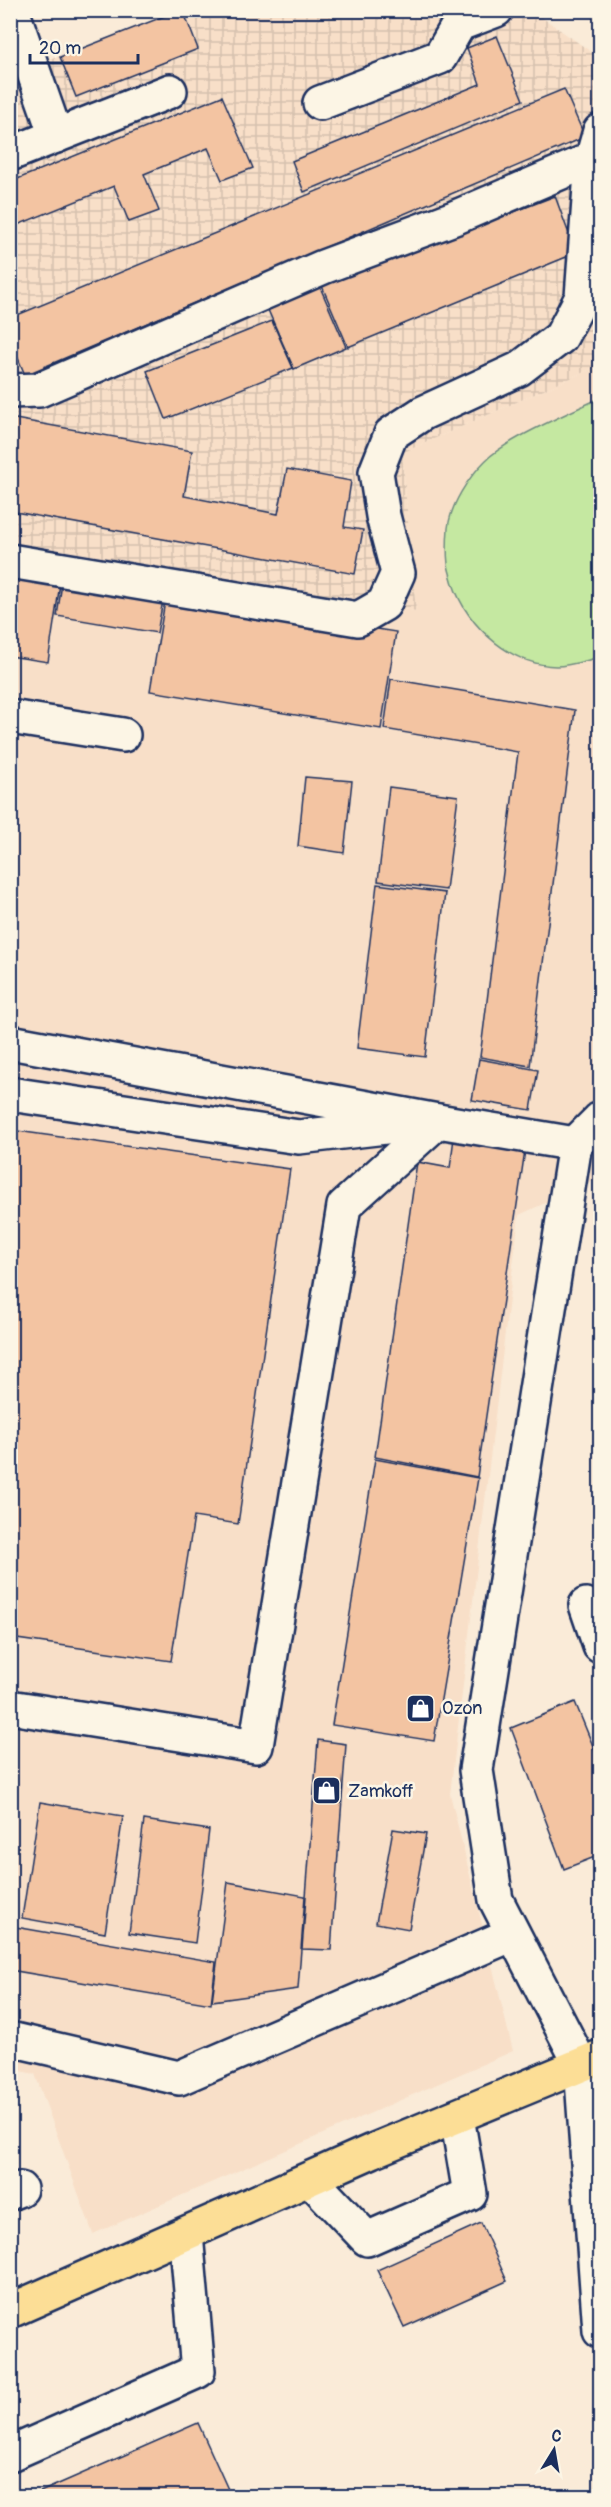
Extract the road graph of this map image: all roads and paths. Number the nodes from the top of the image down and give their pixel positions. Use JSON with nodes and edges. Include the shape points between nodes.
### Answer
{"nodes":[{"id":1,"x":12,"y":10,"type":"edge"},
{"id":2,"x":496,"y":10,"type":"edge"},
{"id":3,"x":170,"y":91,"type":"dead end"},
{"id":4,"x":320,"y":103,"type":"dead end"},
{"id":5,"x":56,"y":136,"type":"junction"},
{"id":6,"x":596,"y":145,"type":"edge"},
{"id":7,"x":10,"y":154,"type":"edge"},
{"id":8,"x":10,"y":391,"type":"edge"},
{"id":9,"x":10,"y":561,"type":"edge"},
{"id":10,"x":10,"y":717,"type":"edge"},
{"id":11,"x":123,"y":735,"type":"dead end"},
{"id":12,"x":10,"y":1042,"type":"edge"},
{"id":13,"x":10,"y":1094,"type":"edge"},
{"id":14,"x":600,"y":1119,"type":"edge"},
{"id":15,"x":438,"y":1121,"type":"junction"},
{"id":16,"x":575,"y":1144,"type":"junction"},
{"id":17,"x":586,"y":1605,"type":"dead end"},
{"id":18,"x":600,"y":1646,"type":"edge"},
{"id":19,"x":10,"y":1707,"type":"edge"},
{"id":20,"x":513,"y":1934,"type":"junction"},
{"id":21,"x":10,"y":2039,"type":"edge"},
{"id":22,"x":591,"y":2061,"type":"edge"},
{"id":23,"x":457,"y":2117,"type":"junction"},
{"id":24,"x":310,"y":2178,"type":"junction"},
{"id":25,"x":186,"y":2234,"type":"junction"},
{"id":26,"x":12,"y":2305,"type":"edge"},
{"id":27,"x":600,"y":2331,"type":"edge"},
{"id":28,"x":10,"y":2454,"type":"edge"}],
"edges":[{"from":1,"to":5,"type":"street"},
{"from":2,"to":4,"type":"street","via":[[459,24],[440,57]]},
{"from":3,"to":5,"type":"street"},
{"from":5,"to":7,"type":"street"},
{"from":6,"to":8,"type":"street","via":[[454,218],[323,267],[39,390]]},
{"from":6,"to":9,"type":"street","via":[[582,297],[561,337],[519,369],[423,413],[391,434],[376,472],[398,573],[384,604],[358,620]]},
{"from":10,"to":11,"type":"street"},
{"from":12,"to":15,"type":"street"},
{"from":13,"to":15,"type":"street","via":[[299,1137]]},
{"from":14,"to":16,"type":"street"},
{"from":15,"to":16,"type":"street"},
{"from":15,"to":19,"type":"street","via":[[344,1206],[256,1746]]},
{"from":16,"to":20,"type":"street","via":[[476,1770],[496,1900]]},
{"from":17,"to":18,"type":"street"},
{"from":20,"to":21,"type":"street","via":[[179,2078]]},
{"from":20,"to":22,"type":"street"},
{"from":22,"to":23,"type":"main road"},
{"from":22,"to":27,"type":"street"},
{"from":23,"to":24,"type":"main road"},
{"from":23,"to":24,"type":"street","via":[[470,2194],[367,2239]]},
{"from":24,"to":25,"type":"main road"},
{"from":25,"to":26,"type":"main road"},
{"from":25,"to":28,"type":"street","via":[[198,2372]]}]}
